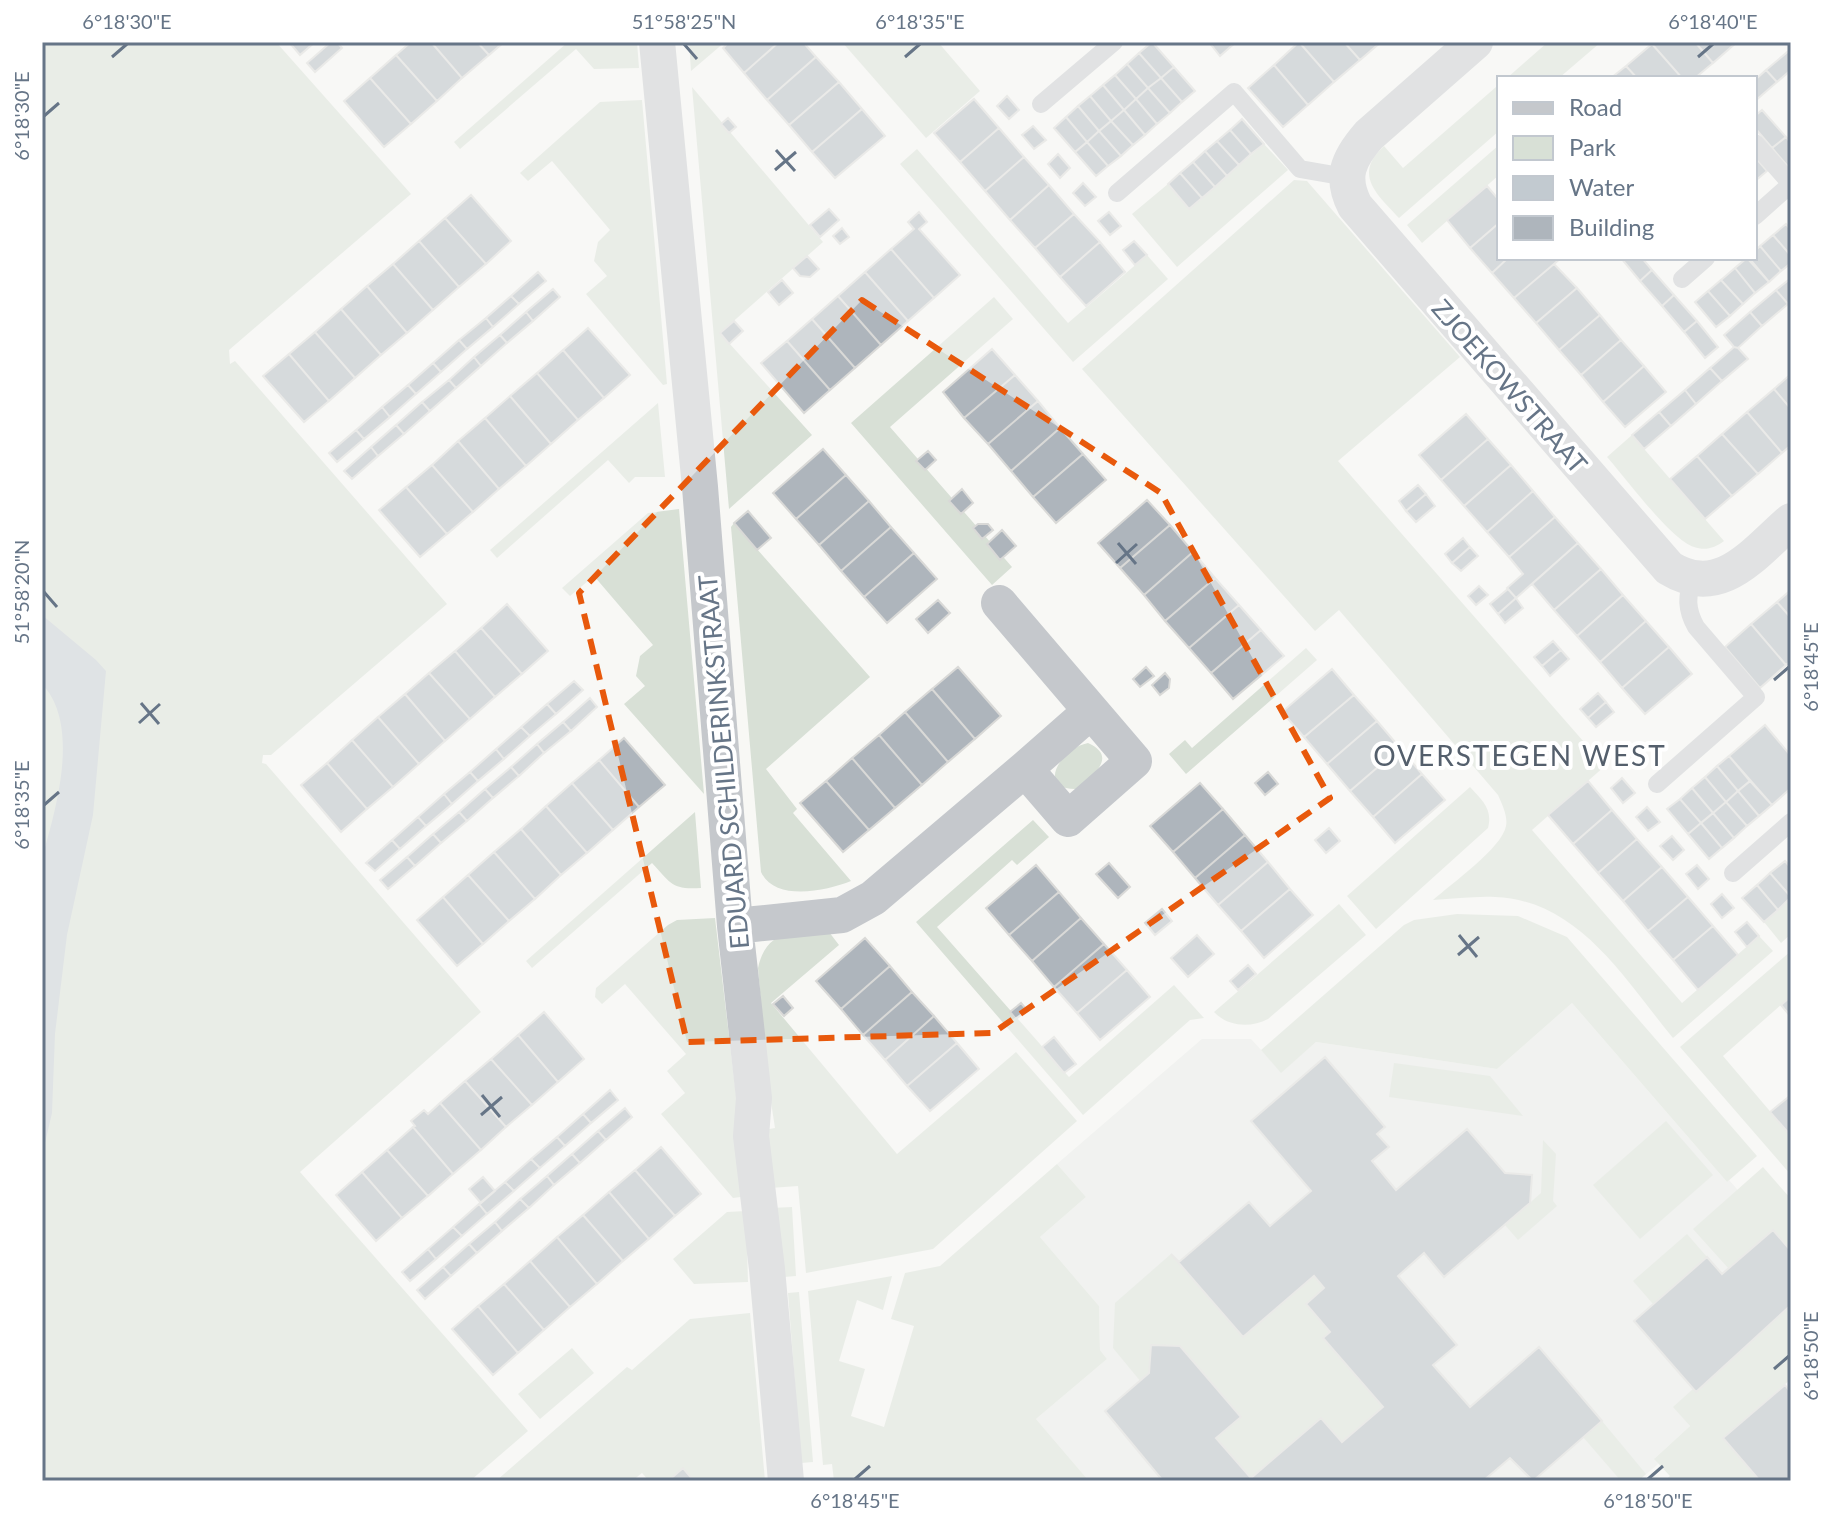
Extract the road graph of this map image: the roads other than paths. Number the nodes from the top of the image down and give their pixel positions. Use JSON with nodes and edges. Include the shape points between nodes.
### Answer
{"nodes":[{"id":1,"x":657,"y":42,"type":"edge"},
{"id":2,"x":1114,"y":42,"type":"edge"},
{"id":3,"x":1475,"y":42,"type":"edge"},
{"id":4,"x":1041,"y":104,"type":"dead end"},
{"id":5,"x":1757,"y":145,"type":"edge"},
{"id":6,"x":1346,"y":177,"type":"junction"},
{"id":7,"x":1117,"y":193,"type":"dead end"},
{"id":8,"x":1757,"y":214,"type":"edge"},
{"id":9,"x":1704,"y":260,"type":"edge"},
{"id":10,"x":1682,"y":279,"type":"dead end"},
{"id":11,"x":1791,"y":521,"type":"edge"},
{"id":12,"x":1692,"y":578,"type":"junction"},
{"id":13,"x":999,"y":603,"type":"dead end"},
{"id":14,"x":1091,"y":711,"type":"junction"},
{"id":15,"x":1025,"y":769,"type":"junction"},
{"id":16,"x":1657,"y":784,"type":"dead end"},
{"id":17,"x":1791,"y":822,"type":"edge"},
{"id":18,"x":1733,"y":873,"type":"dead end"},
{"id":19,"x":735,"y":926,"type":"junction"},
{"id":20,"x":786,"y":1481,"type":"edge"}],
"edges":[{"from":1,"to":19,"type":"street","name":"EDUARD SCHILDERINKSTRAAT"},
{"from":2,"to":4,"type":"lane"},
{"from":3,"to":6,"type":"street","via":[[1369,135]]},
{"from":5,"to":8,"type":"lane","via":[[1791,184]]},
{"from":6,"to":7,"type":"lane","via":[[1300,169],[1234,92]]},
{"from":6,"to":12,"type":"street","name":"ZJOEKOWSTRAAT","via":[[1355,206],[1476,348],[1659,558]]},
{"from":9,"to":10,"type":"lane"},
{"from":11,"to":12,"type":"street","via":[[1738,567],[1707,580]]},
{"from":12,"to":16,"type":"lane","via":[[1689,614],[1756,697]]},
{"from":13,"to":14,"type":"street"},
{"from":14,"to":15,"type":"street"},
{"from":14,"to":15,"type":"street","via":[[1134,761],[1090,800],[1068,819]]},
{"from":15,"to":19,"type":"street","via":[[863,904],[842,915]]},
{"from":17,"to":18,"type":"lane"},
{"from":19,"to":20,"type":"street","name":"EDUARD SCHILDERINKSTRAAT"}]}
